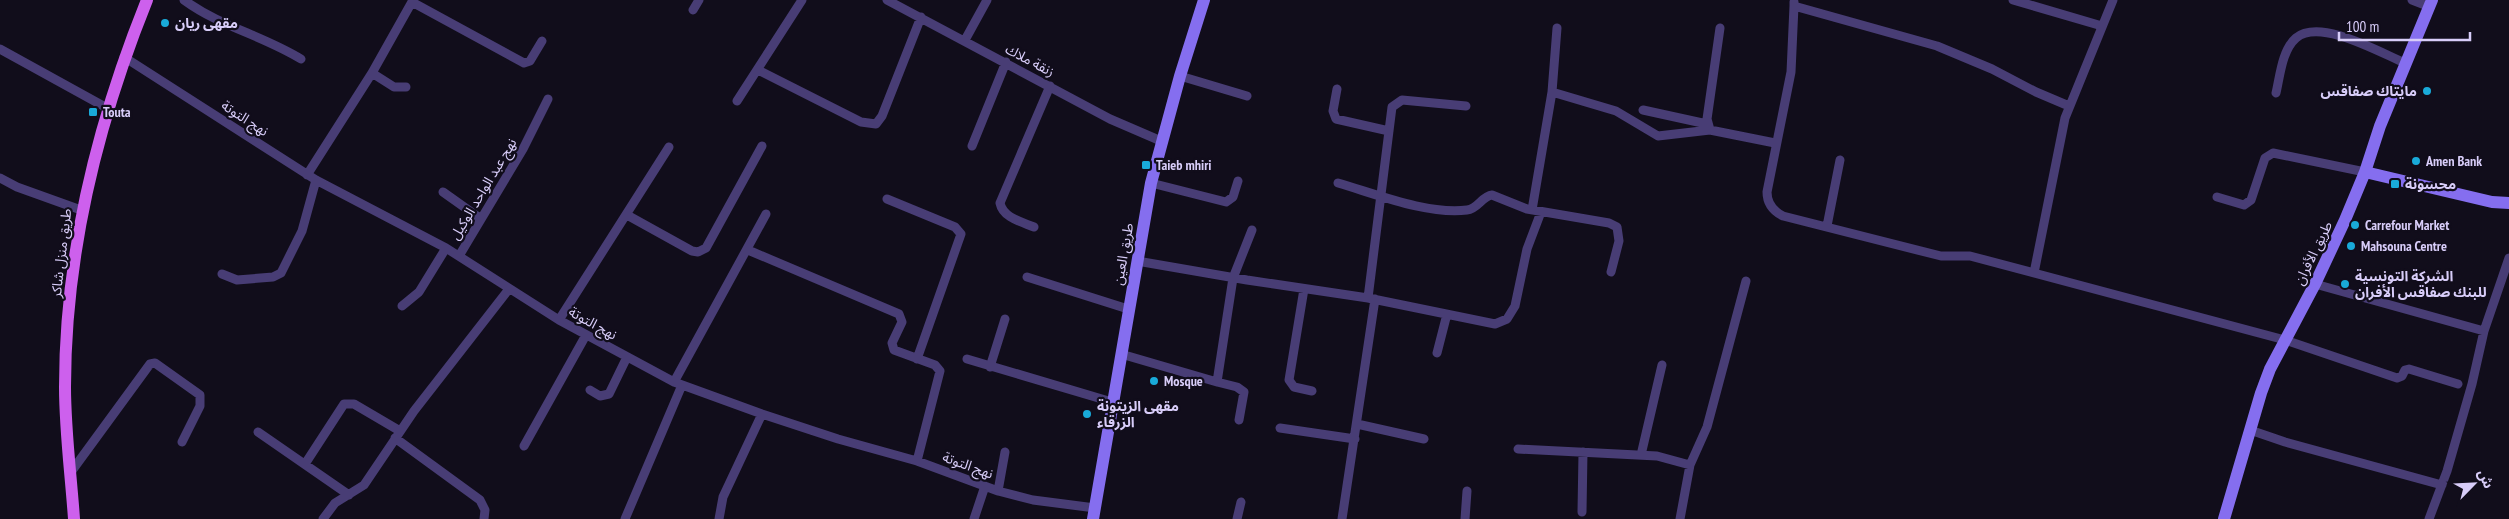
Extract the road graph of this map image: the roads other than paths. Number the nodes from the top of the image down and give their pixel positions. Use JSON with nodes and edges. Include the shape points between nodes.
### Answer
{"nodes":[{"id":1,"x":147,"y":0,"type":"edge"},
{"id":2,"x":184,"y":0,"type":"edge"},
{"id":3,"x":698,"y":0,"type":"edge"},
{"id":4,"x":802,"y":0,"type":"edge"},
{"id":5,"x":887,"y":0,"type":"edge"},
{"id":6,"x":987,"y":0,"type":"edge"},
{"id":7,"x":1204,"y":0,"type":"edge"},
{"id":8,"x":2013,"y":0,"type":"edge"},
{"id":9,"x":2113,"y":0,"type":"edge"},
{"id":10,"x":2412,"y":0,"type":"edge"},
{"id":11,"x":413,"y":1,"type":"edge"},
{"id":12,"x":1794,"y":3,"type":"edge"},
{"id":13,"x":2431,"y":4,"type":"edge"},
{"id":14,"x":693,"y":10,"type":"dead end"},
{"id":15,"x":921,"y":17,"type":"junction"},
{"id":16,"x":2102,"y":26,"type":"junction"},
{"id":17,"x":1557,"y":28,"type":"dead end"},
{"id":18,"x":1720,"y":28,"type":"dead end"},
{"id":19,"x":965,"y":40,"type":"junction"},
{"id":20,"x":542,"y":41,"type":"dead end"},
{"id":21,"x":0,"y":49,"type":"edge"},
{"id":22,"x":124,"y":57,"type":"junction"},
{"id":23,"x":301,"y":59,"type":"dead end"},
{"id":24,"x":1006,"y":62,"type":"junction"},
{"id":25,"x":2405,"y":63,"type":"junction"},
{"id":26,"x":758,"y":70,"type":"junction"},
{"id":27,"x":372,"y":73,"type":"junction"},
{"id":28,"x":1180,"y":76,"type":"junction"},
{"id":29,"x":1050,"y":86,"type":"junction"},
{"id":30,"x":406,"y":87,"type":"dead end"},
{"id":31,"x":1337,"y":89,"type":"dead end"},
{"id":32,"x":1552,"y":92,"type":"junction"},
{"id":33,"x":2276,"y":92,"type":"dead end"},
{"id":34,"x":1247,"y":96,"type":"dead end"},
{"id":35,"x":548,"y":98,"type":"dead end"},
{"id":36,"x":737,"y":101,"type":"dead end"},
{"id":37,"x":1466,"y":106,"type":"dead end"},
{"id":38,"x":2069,"y":106,"type":"junction"},
{"id":39,"x":107,"y":108,"type":"junction"},
{"id":40,"x":1643,"y":110,"type":"dead end"},
{"id":41,"x":1708,"y":127,"type":"junction"},
{"id":42,"x":1389,"y":131,"type":"junction"},
{"id":43,"x":1161,"y":141,"type":"junction"},
{"id":44,"x":1775,"y":143,"type":"junction"},
{"id":45,"x":762,"y":146,"type":"dead end"},
{"id":46,"x":972,"y":146,"type":"dead end"},
{"id":47,"x":669,"y":148,"type":"dead end"},
{"id":48,"x":1840,"y":160,"type":"dead end"},
{"id":49,"x":2365,"y":172,"type":"junction"},
{"id":50,"x":307,"y":175,"type":"junction"},
{"id":51,"x":0,"y":178,"type":"edge"},
{"id":52,"x":316,"y":180,"type":"junction"},
{"id":53,"x":1238,"y":181,"type":"dead end"},
{"id":54,"x":1151,"y":183,"type":"junction"},
{"id":55,"x":1338,"y":183,"type":"dead end"},
{"id":56,"x":443,"y":192,"type":"dead end"},
{"id":57,"x":1382,"y":196,"type":"junction"},
{"id":58,"x":2217,"y":197,"type":"dead end"},
{"id":59,"x":887,"y":198,"type":"dead end"},
{"id":60,"x":2509,"y":203,"type":"edge"},
{"id":61,"x":81,"y":210,"type":"junction"},
{"id":62,"x":1536,"y":211,"type":"junction"},
{"id":63,"x":766,"y":214,"type":"dead end"},
{"id":64,"x":627,"y":215,"type":"junction"},
{"id":65,"x":481,"y":219,"type":"junction"},
{"id":66,"x":1827,"y":226,"type":"junction"},
{"id":67,"x":1034,"y":227,"type":"dead end"},
{"id":68,"x":1252,"y":230,"type":"dead end"},
{"id":69,"x":446,"y":248,"type":"junction"},
{"id":70,"x":748,"y":250,"type":"junction"},
{"id":71,"x":459,"y":256,"type":"junction"},
{"id":72,"x":2509,"y":258,"type":"edge"},
{"id":73,"x":1137,"y":261,"type":"junction"},
{"id":74,"x":1611,"y":272,"type":"dead end"},
{"id":75,"x":2034,"y":273,"type":"junction"},
{"id":76,"x":222,"y":274,"type":"dead end"},
{"id":77,"x":1026,"y":277,"type":"dead end"},
{"id":78,"x":1233,"y":278,"type":"junction"},
{"id":79,"x":1746,"y":281,"type":"dead end"},
{"id":80,"x":2315,"y":284,"type":"junction"},
{"id":81,"x":509,"y":289,"type":"junction"},
{"id":82,"x":1304,"y":289,"type":"junction"},
{"id":83,"x":1372,"y":298,"type":"junction"},
{"id":84,"x":402,"y":306,"type":"dead end"},
{"id":85,"x":1128,"y":308,"type":"junction"},
{"id":86,"x":1446,"y":314,"type":"junction"},
{"id":87,"x":1005,"y":319,"type":"dead end"},
{"id":88,"x":559,"y":320,"type":"junction"},
{"id":89,"x":2484,"y":331,"type":"junction"},
{"id":90,"x":586,"y":335,"type":"junction"},
{"id":91,"x":2285,"y":340,"type":"junction"},
{"id":92,"x":1437,"y":353,"type":"dead end"},
{"id":93,"x":1121,"y":354,"type":"junction"},
{"id":94,"x":627,"y":357,"type":"junction"},
{"id":95,"x":917,"y":359,"type":"junction"},
{"id":96,"x":967,"y":359,"type":"dead end"},
{"id":97,"x":1662,"y":365,"type":"dead end"},
{"id":98,"x":990,"y":367,"type":"junction"},
{"id":99,"x":1217,"y":382,"type":"junction"},
{"id":100,"x":678,"y":383,"type":"junction"},
{"id":101,"x":2458,"y":384,"type":"dead end"},
{"id":102,"x":590,"y":390,"type":"dead end"},
{"id":103,"x":1312,"y":391,"type":"dead end"},
{"id":104,"x":1112,"y":402,"type":"junction"},
{"id":105,"x":762,"y":414,"type":"junction"},
{"id":106,"x":1239,"y":420,"type":"dead end"},
{"id":107,"x":1357,"y":424,"type":"junction"},
{"id":108,"x":1280,"y":428,"type":"dead end"},
{"id":109,"x":2250,"y":430,"type":"junction"},
{"id":110,"x":258,"y":432,"type":"dead end"},
{"id":111,"x":398,"y":435,"type":"junction"},
{"id":112,"x":1355,"y":439,"type":"junction"},
{"id":113,"x":1424,"y":439,"type":"dead end"},
{"id":114,"x":182,"y":442,"type":"dead end"},
{"id":115,"x":524,"y":446,"type":"dead end"},
{"id":116,"x":1518,"y":449,"type":"dead end"},
{"id":117,"x":1006,"y":452,"type":"dead end"},
{"id":118,"x":1583,"y":452,"type":"junction"},
{"id":119,"x":1641,"y":455,"type":"junction"},
{"id":120,"x":917,"y":461,"type":"junction"},
{"id":121,"x":305,"y":464,"type":"junction"},
{"id":122,"x":1690,"y":465,"type":"junction"},
{"id":123,"x":70,"y":472,"type":"junction"},
{"id":124,"x":2442,"y":485,"type":"junction"},
{"id":125,"x":985,"y":486,"type":"junction"},
{"id":126,"x":998,"y":490,"type":"junction"},
{"id":127,"x":1468,"y":491,"type":"dead end"},
{"id":128,"x":349,"y":495,"type":"junction"},
{"id":129,"x":1241,"y":502,"type":"dead end"},
{"id":130,"x":1582,"y":512,"type":"dead end"},
{"id":131,"x":1094,"y":514,"type":"edge"},
{"id":132,"x":74,"y":519,"type":"edge"},
{"id":133,"x":323,"y":519,"type":"edge"},
{"id":134,"x":484,"y":519,"type":"edge"},
{"id":135,"x":625,"y":519,"type":"edge"},
{"id":136,"x":719,"y":519,"type":"edge"},
{"id":137,"x":974,"y":519,"type":"edge"},
{"id":138,"x":1237,"y":519,"type":"edge"},
{"id":139,"x":1342,"y":519,"type":"edge"},
{"id":140,"x":1465,"y":519,"type":"edge"},
{"id":141,"x":1680,"y":519,"type":"edge"},
{"id":142,"x":2224,"y":519,"type":"edge"},
{"id":143,"x":2429,"y":519,"type":"edge"}],
"edges":[{"from":1,"to":22,"type":"main road","name":"طريق منزل شاكر"},
{"from":2,"to":23,"type":"street","via":[[210,18],[269,41]]},
{"from":3,"to":14,"type":"street"},
{"from":4,"to":26,"type":"street"},
{"from":5,"to":15,"type":"street","name":"زنقة ملاك"},
{"from":6,"to":19,"type":"street"},
{"from":7,"to":28,"type":"main road","name":"طريق العين"},
{"from":8,"to":16,"type":"street"},
{"from":9,"to":16,"type":"street"},
{"from":10,"to":13,"type":"street"},
{"from":11,"to":20,"type":"street","via":[[524,63],[530,61]]},
{"from":11,"to":27,"type":"street"},
{"from":12,"to":38,"type":"street","via":[[1937,46]]},
{"from":12,"to":44,"type":"street","via":[[1790,72]]},
{"from":13,"to":25,"type":"main road","name":"طريق الأفران"},
{"from":15,"to":19,"type":"street","name":"زنقة ملاك"},
{"from":15,"to":26,"type":"street","via":[[876,124],[862,122]]},
{"from":16,"to":38,"type":"street"},
{"from":17,"to":32,"type":"street"},
{"from":18,"to":41,"type":"street"},
{"from":19,"to":24,"type":"street","name":"زنقة ملاك"},
{"from":21,"to":39,"type":"street"},
{"from":22,"to":39,"type":"main road","name":"طريق منزل شاكر"},
{"from":22,"to":50,"type":"street","name":"نهج التوتة"},
{"from":24,"to":29,"type":"street","name":"زنقة ملاك"},
{"from":24,"to":46,"type":"street"},
{"from":25,"to":33,"type":"street","via":[[2327,31],[2305,33],[2295,39],[2284,56]]},
{"from":25,"to":49,"type":"main road","name":"طريق الأفران"},
{"from":26,"to":36,"type":"street"},
{"from":27,"to":30,"type":"street","via":[[394,87]]},
{"from":27,"to":50,"type":"street"},
{"from":28,"to":34,"type":"street"},
{"from":28,"to":43,"type":"main road","name":"طريق العين"},
{"from":29,"to":43,"type":"street","name":"زنقة ملاك","via":[[1110,119]]},
{"from":29,"to":67,"type":"street","via":[[1000,203],[1006,215]]},
{"from":31,"to":42,"type":"street","via":[[1333,112],[1336,119]]},
{"from":32,"to":41,"type":"street","via":[[1616,111],[1658,136]]},
{"from":32,"to":62,"type":"street"},
{"from":35,"to":65,"type":"street","name":"نهج عبد الواحد الوكيل","via":[[530,136]]},
{"from":37,"to":42,"type":"street","via":[[1398,101],[1392,107]]},
{"from":38,"to":75,"type":"street"},
{"from":39,"to":61,"type":"main road","name":"طريق منزل شاكر"},
{"from":40,"to":41,"type":"street"},
{"from":41,"to":44,"type":"street"},
{"from":42,"to":57,"type":"street"},
{"from":43,"to":54,"type":"main road","name":"طريق العين"},
{"from":44,"to":66,"type":"street","via":[[1767,192],[1770,204],[1784,216]]},
{"from":45,"to":64,"type":"street","via":[[702,252],[692,251]]},
{"from":47,"to":64,"type":"street"},
{"from":48,"to":66,"type":"street"},
{"from":49,"to":58,"type":"street","via":[[2273,152],[2265,158],[2248,204]]},
{"from":49,"to":60,"type":"main road","via":[[2492,202]]},
{"from":49,"to":80,"type":"main road","name":"طريق الأفران"},
{"from":50,"to":52,"type":"street","name":"نهج التوتة"},
{"from":51,"to":61,"type":"street"},
{"from":52,"to":69,"type":"street","name":"نهج التوتة"},
{"from":52,"to":76,"type":"street","via":[[302,231],[281,273],[273,277],[237,280]]},
{"from":53,"to":54,"type":"street","via":[[1233,197],[1226,202]]},
{"from":54,"to":73,"type":"main road","name":"طريق العين"},
{"from":55,"to":57,"type":"street"},
{"from":56,"to":65,"type":"street"},
{"from":57,"to":62,"type":"street","via":[[1411,204],[1460,210],[1473,208],[1492,195]]},
{"from":57,"to":83,"type":"street"},
{"from":59,"to":95,"type":"street","via":[[955,227],[961,234]]},
{"from":61,"to":123,"type":"main road","name":"طريق منزل شاكر","via":[[70,287],[65,387]]},
{"from":62,"to":74,"type":"street","via":[[1616,227],[1619,241]]},
{"from":62,"to":86,"type":"street","via":[[1514,306],[1507,319],[1495,324]]},
{"from":63,"to":70,"type":"street"},
{"from":64,"to":88,"type":"street"},
{"from":65,"to":71,"type":"street","name":"نهج عبد الواحد الوكيل"},
{"from":66,"to":75,"type":"street","via":[[1941,256],[1970,256]]},
{"from":68,"to":78,"type":"street"},
{"from":69,"to":71,"type":"street","name":"نهج التوتة"},
{"from":69,"to":84,"type":"street","via":[[419,292]]},
{"from":70,"to":95,"type":"street","via":[[899,314],[902,322],[892,348]]},
{"from":70,"to":100,"type":"street"},
{"from":71,"to":81,"type":"street","name":"نهج التوتة"},
{"from":72,"to":89,"type":"street"},
{"from":73,"to":78,"type":"street"},
{"from":73,"to":85,"type":"main road","name":"طريق العين"},
{"from":75,"to":91,"type":"street"},
{"from":77,"to":85,"type":"street"},
{"from":78,"to":82,"type":"street"},
{"from":78,"to":99,"type":"street"},
{"from":79,"to":122,"type":"street","via":[[1707,427]]},
{"from":80,"to":89,"type":"street"},
{"from":80,"to":91,"type":"main road","name":"طريق الأفران"},
{"from":81,"to":88,"type":"street","name":"نهج التوتة"},
{"from":81,"to":111,"type":"street"},
{"from":82,"to":83,"type":"street"},
{"from":82,"to":103,"type":"street","via":[[1289,380],[1294,387]]},
{"from":83,"to":86,"type":"street"},
{"from":83,"to":107,"type":"street"},
{"from":85,"to":93,"type":"main road","name":"طريق العين"},
{"from":86,"to":92,"type":"street"},
{"from":87,"to":98,"type":"street"},
{"from":88,"to":90,"type":"street","name":"نهج التوتة"},
{"from":89,"to":124,"type":"street"},
{"from":90,"to":94,"type":"street","name":"نهج التوتة"},
{"from":90,"to":115,"type":"street"},
{"from":91,"to":101,"type":"street","via":[[2397,378],[2410,369]]},
{"from":91,"to":109,"type":"main road","name":"طريق الأفران","via":[[2261,393]]},
{"from":93,"to":99,"type":"street"},
{"from":93,"to":104,"type":"main road","name":"طريق العين"},
{"from":94,"to":100,"type":"street","name":"نهج التوتة"},
{"from":94,"to":102,"type":"street","via":[[609,394],[600,396]]},
{"from":95,"to":120,"type":"street","via":[[936,365],[940,371]]},
{"from":96,"to":98,"type":"street"},
{"from":97,"to":119,"type":"street"},
{"from":98,"to":104,"type":"street"},
{"from":99,"to":106,"type":"street","via":[[1238,387],[1244,392]]},
{"from":100,"to":105,"type":"street","name":"نهج التوتة"},
{"from":100,"to":135,"type":"street"},
{"from":104,"to":131,"type":"main road","name":"طريق العين"},
{"from":105,"to":120,"type":"street","name":"نهج التوتة"},
{"from":105,"to":136,"type":"street","via":[[722,497]]},
{"from":107,"to":112,"type":"street"},
{"from":107,"to":113,"type":"street"},
{"from":108,"to":112,"type":"street"},
{"from":109,"to":124,"type":"street"},
{"from":109,"to":142,"type":"main road","name":"طريق الأفران"},
{"from":110,"to":121,"type":"street"},
{"from":111,"to":121,"type":"street","via":[[354,404],[344,404]]},
{"from":111,"to":128,"type":"street","via":[[364,485]]},
{"from":111,"to":134,"type":"street","via":[[480,500],[485,510]]},
{"from":112,"to":139,"type":"street"},
{"from":114,"to":123,"type":"street","via":[[200,406],[200,395],[155,363],[150,364]]},
{"from":116,"to":118,"type":"street"},
{"from":117,"to":126,"type":"street"},
{"from":118,"to":119,"type":"street"},
{"from":118,"to":130,"type":"street"},
{"from":119,"to":122,"type":"street"},
{"from":120,"to":125,"type":"street","name":"نهج التوتة"},
{"from":121,"to":128,"type":"street"},
{"from":122,"to":141,"type":"street"},
{"from":123,"to":132,"type":"main road","name":"طريق منزل شاكر"},
{"from":124,"to":143,"type":"street"},
{"from":125,"to":126,"type":"street","name":"نهج التوتة"},
{"from":125,"to":137,"type":"street"},
{"from":126,"to":131,"type":"street","name":"نهج التوتة"},
{"from":127,"to":140,"type":"street"},
{"from":128,"to":133,"type":"street","via":[[332,506]]},
{"from":129,"to":138,"type":"street"}]}
